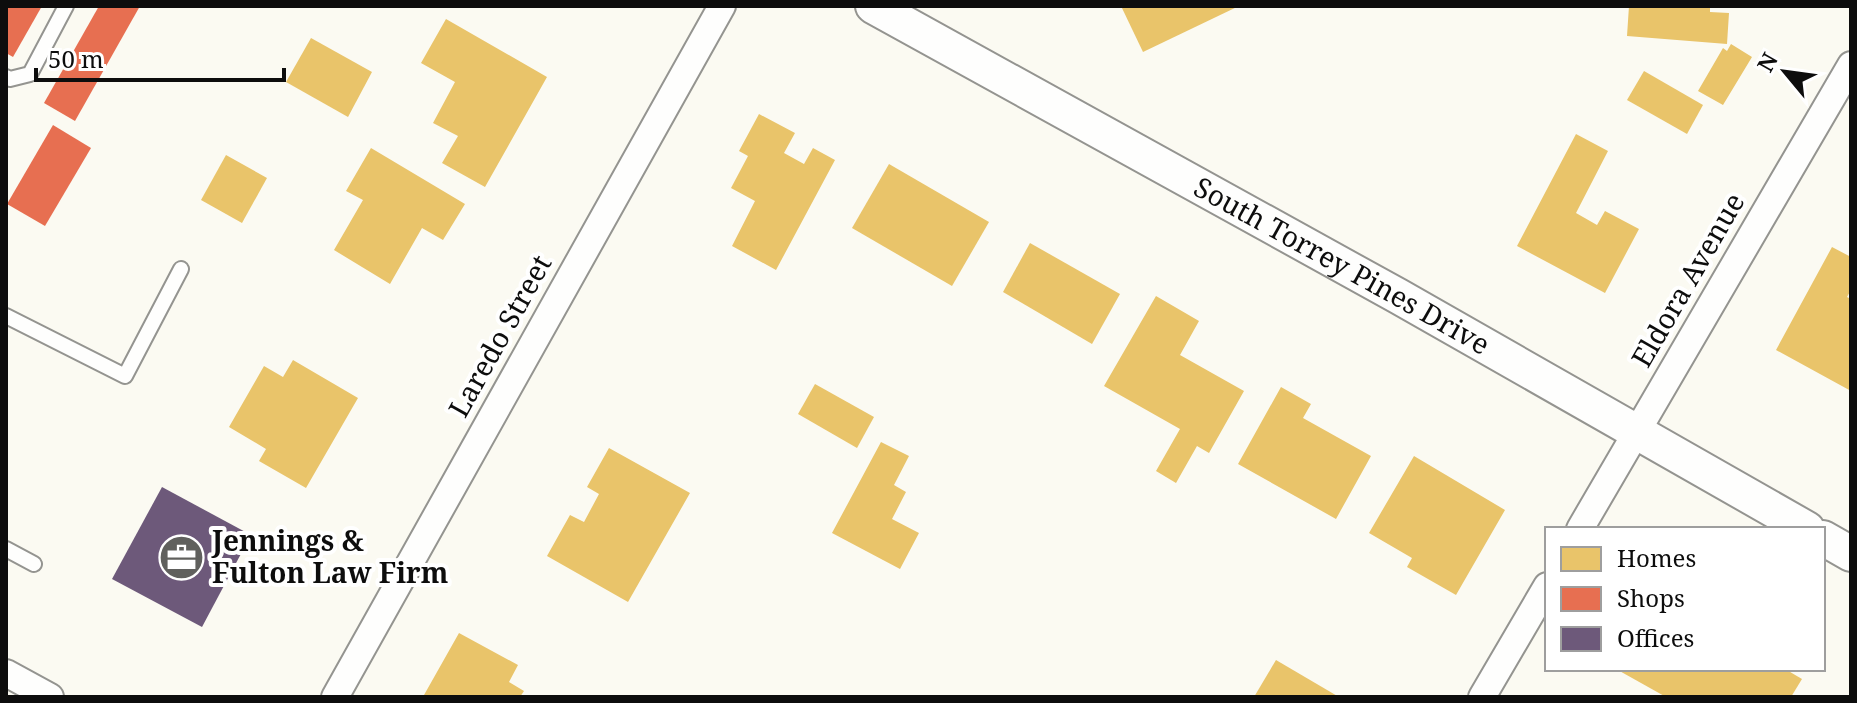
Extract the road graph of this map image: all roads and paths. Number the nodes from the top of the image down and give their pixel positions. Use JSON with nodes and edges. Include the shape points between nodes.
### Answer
{"nodes":[{"id":1,"x":66,"y":6,"type":"edge"},
{"id":2,"x":722,"y":6,"type":"edge"},
{"id":3,"x":873,"y":6,"type":"edge"},
{"id":4,"x":1851,"y":65,"type":"edge"},
{"id":5,"x":6,"y":77,"type":"edge"},
{"id":6,"x":181,"y":269,"type":"dead end"},
{"id":7,"x":6,"y":316,"type":"edge"},
{"id":8,"x":1636,"y":431,"type":"junction"},
{"id":9,"x":1581,"y":527,"type":"edge"},
{"id":10,"x":1804,"y":527,"type":"edge"},
{"id":11,"x":1825,"y":539,"type":"edge"},
{"id":12,"x":6,"y":549,"type":"edge"},
{"id":13,"x":1851,"y":554,"type":"edge"},
{"id":14,"x":34,"y":564,"type":"dead end"},
{"id":15,"x":1545,"y":589,"type":"edge"},
{"id":16,"x":6,"y":673,"type":"edge"},
{"id":17,"x":50,"y":697,"type":"edge"},
{"id":18,"x":335,"y":697,"type":"edge"},
{"id":19,"x":1482,"y":697,"type":"edge"}],
"edges":[{"from":1,"to":5,"type":"lane","via":[[30,74]]},
{"from":2,"to":18,"type":"street","name":"Laredo Street"},
{"from":3,"to":8,"type":"street","name":"South Torrey Pines Drive"},
{"from":4,"to":8,"type":"street","name":"Eldora Avenue"},
{"from":6,"to":7,"type":"lane","via":[[125,376]]},
{"from":8,"to":9,"type":"street","name":"Eldora Avenue"},
{"from":8,"to":10,"type":"street","name":"South Torrey Pines Drive"},
{"from":11,"to":13,"type":"street"},
{"from":12,"to":14,"type":"lane"},
{"from":15,"to":19,"type":"street"},
{"from":16,"to":17,"type":"street"}]}
